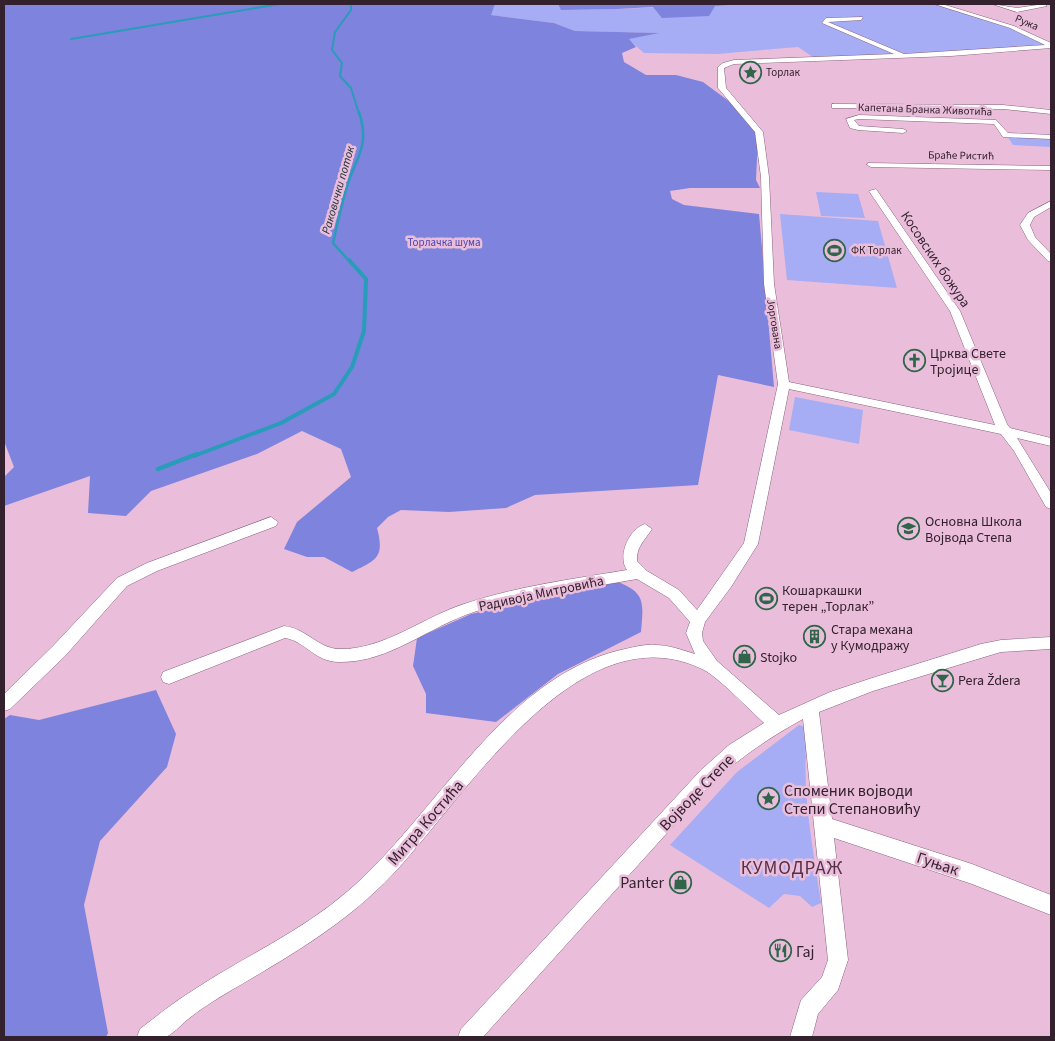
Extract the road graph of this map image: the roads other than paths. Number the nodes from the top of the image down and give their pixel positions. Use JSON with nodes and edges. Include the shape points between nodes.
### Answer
{"nodes":[{"id":1,"x":937,"y":4,"type":"edge"},
{"id":2,"x":995,"y":4,"type":"edge"},
{"id":3,"x":1042,"y":5,"type":"edge"},
{"id":4,"x":1051,"y":10,"type":"edge"},
{"id":5,"x":861,"y":18,"type":"dead end"},
{"id":6,"x":1051,"y":46,"type":"edge"},
{"id":7,"x":905,"y":56,"type":"junction"},
{"id":8,"x":835,"y":106,"type":"dead end"},
{"id":9,"x":996,"y":107,"type":"junction"},
{"id":10,"x":1051,"y":112,"type":"edge"},
{"id":11,"x":996,"y":122,"type":"junction"},
{"id":12,"x":903,"y":131,"type":"dead end"},
{"id":13,"x":1051,"y":137,"type":"edge"},
{"id":14,"x":871,"y":165,"type":"dead end"},
{"id":15,"x":1051,"y":168,"type":"edge"},
{"id":16,"x":873,"y":191,"type":"dead end"},
{"id":17,"x":1051,"y":204,"type":"edge"},
{"id":18,"x":1051,"y":259,"type":"edge"},
{"id":19,"x":784,"y":384,"type":"junction"},
{"id":20,"x":1005,"y":431,"type":"junction"},
{"id":21,"x":1051,"y":442,"type":"edge"},
{"id":22,"x":1051,"y":504,"type":"edge"},
{"id":23,"x":271,"y":522,"type":"dead end"},
{"id":24,"x":646,"y":529,"type":"dead end"},
{"id":25,"x":639,"y":574,"type":"junction"},
{"id":26,"x":698,"y":620,"type":"junction"},
{"id":27,"x":1051,"y":644,"type":"edge"},
{"id":28,"x":711,"y":666,"type":"junction"},
{"id":29,"x":168,"y":677,"type":"dead end"},
{"id":30,"x":4,"y":704,"type":"edge"},
{"id":31,"x":810,"y":708,"type":"junction"},
{"id":32,"x":777,"y":724,"type":"junction"},
{"id":33,"x":823,"y":825,"type":"junction"},
{"id":34,"x":1051,"y":905,"type":"edge"},
{"id":35,"x":148,"y":1037,"type":"edge"},
{"id":36,"x":469,"y":1037,"type":"edge"},
{"id":37,"x":801,"y":1037,"type":"edge"}],
"edges":[{"from":1,"to":6,"type":"street","name":"Ружа","via":[[1012,28]]},
{"from":2,"to":3,"type":"street","via":[[1017,10]]},
{"from":3,"to":4,"type":"street"},
{"from":5,"to":7,"type":"street","name":"Јоргована","via":[[824,22]]},
{"from":6,"to":7,"type":"street","name":"Јоргована"},
{"from":7,"to":19,"type":"street","name":"Јоргована","via":[[748,61],[727,63],[721,67],[722,88],[759,132],[765,177],[769,284]]},
{"from":8,"to":9,"type":"street"},
{"from":9,"to":10,"type":"street"},
{"from":9,"to":11,"type":"street","via":[[999,112]]},
{"from":11,"to":12,"type":"street","name":"Капетана Бранка Животића","via":[[850,119],[858,128]]},
{"from":11,"to":13,"type":"street","name":"Капетана Бранка Животића","via":[[1006,135]]},
{"from":14,"to":15,"type":"street","name":"Браће Ристић"},
{"from":16,"to":20,"type":"street","name":"Косовских божура","via":[[955,312]]},
{"from":17,"to":18,"type":"street","via":[[1031,215],[1025,225],[1031,238]]},
{"from":19,"to":20,"type":"street"},
{"from":19,"to":26,"type":"street","name":"Јоргована","via":[[751,544]]},
{"from":20,"to":21,"type":"street"},
{"from":20,"to":22,"type":"street","name":"Косовских божура","via":[[1020,449]]},
{"from":23,"to":30,"type":"street","via":[[152,567],[122,582],[59,651]]},
{"from":24,"to":25,"type":"street","via":[[628,551],[629,559]]},
{"from":25,"to":26,"type":"street","via":[[672,592]]},
{"from":25,"to":29,"type":"street","name":"Радивоја Митровића","via":[[539,590],[478,605],[395,644],[340,657],[320,653],[292,631],[284,632]]},
{"from":26,"to":28,"type":"street","via":[[694,633],[696,642]]},
{"from":27,"to":31,"type":"street","name":"Војводе Степе","via":[[990,648]]},
{"from":28,"to":32,"type":"street"},
{"from":28,"to":35,"type":"street","name":"Митра Костића","via":[[650,651],[616,657],[576,675],[536,704],[493,744],[398,854],[355,898],[316,929],[199,998]]},
{"from":31,"to":32,"type":"street","name":"Војводе Степе"},
{"from":31,"to":33,"type":"street"},
{"from":32,"to":36,"type":"street","name":"Војводе Степе","via":[[718,764]]},
{"from":33,"to":34,"type":"street","name":"Гуњак","via":[[972,874]]},
{"from":33,"to":37,"type":"street","via":[[838,960],[832,984],[809,1008]]}]}
